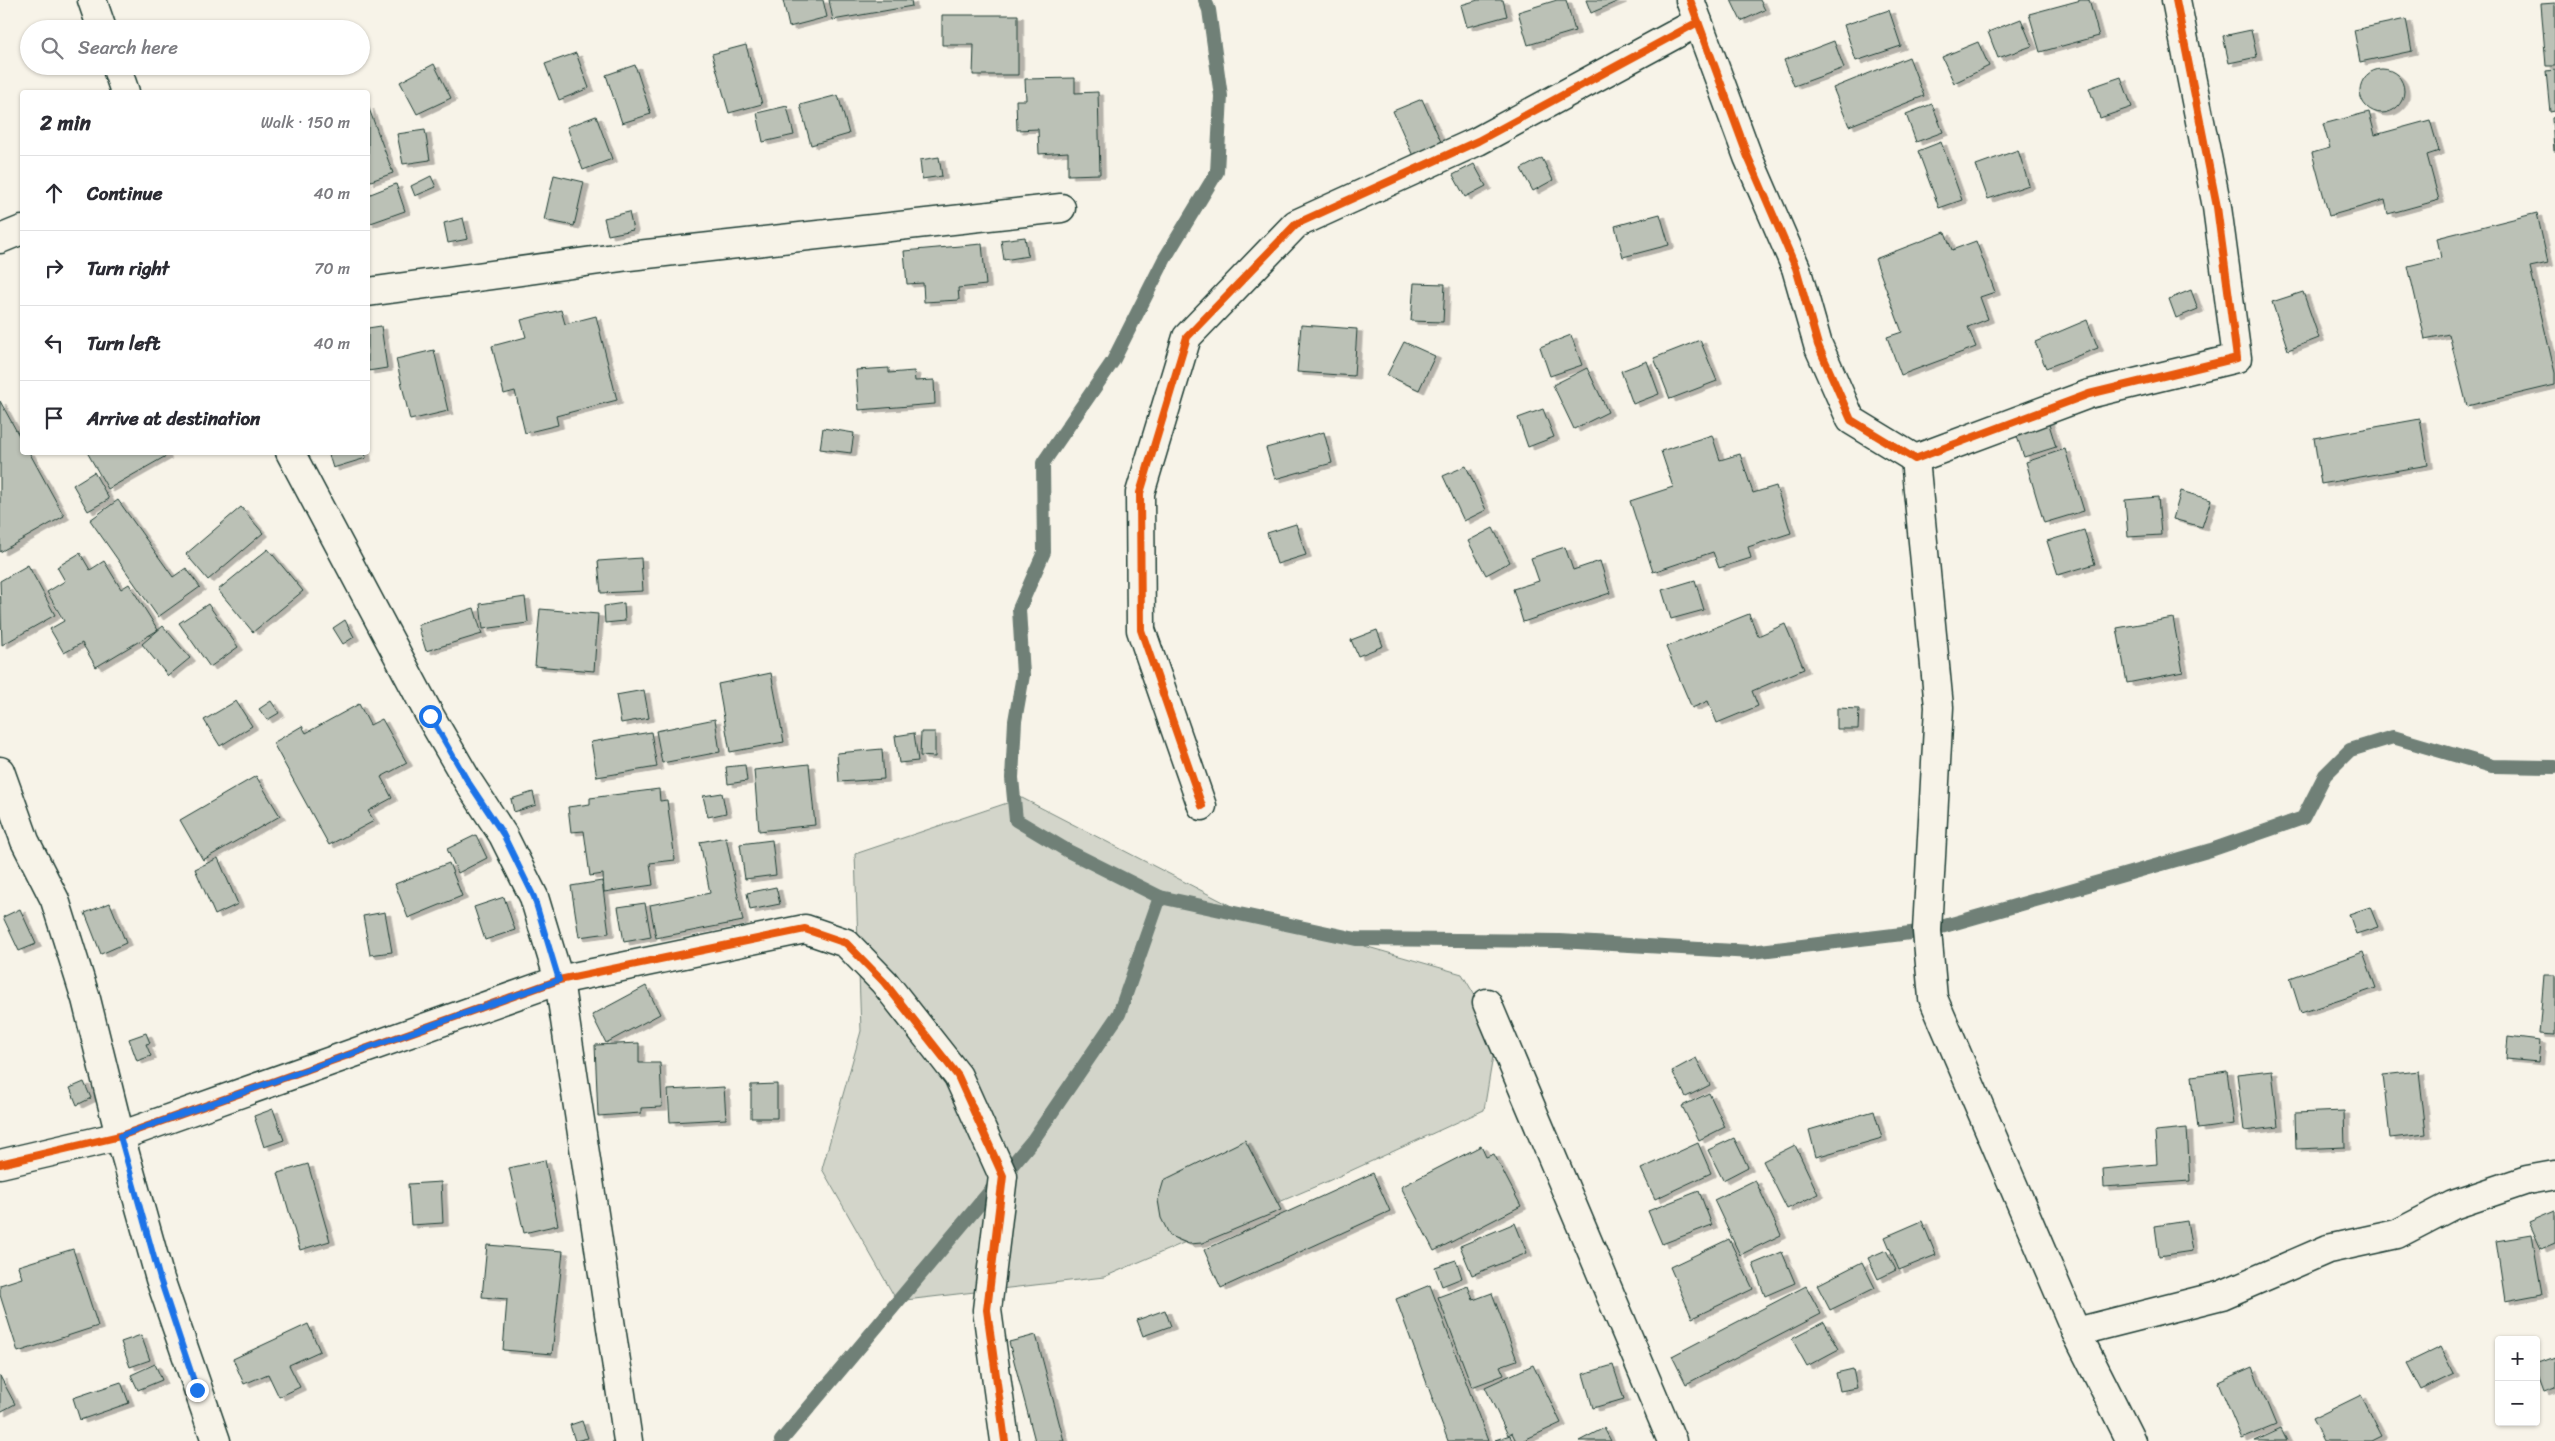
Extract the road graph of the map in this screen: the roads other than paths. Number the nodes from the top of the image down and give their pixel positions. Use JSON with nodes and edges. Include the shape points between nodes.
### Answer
{"nodes":[{"id":1,"x":92,"y":0,"type":"edge"},
{"id":2,"x":2176,"y":0,"type":"edge"},
{"id":3,"x":1694,"y":11,"type":"edge"},
{"id":4,"x":99,"y":20,"type":"edge"},
{"id":5,"x":119,"y":75,"type":"edge"},
{"id":6,"x":124,"y":90,"type":"edge"},
{"id":7,"x":1061,"y":208,"type":"dead end"},
{"id":8,"x":20,"y":231,"type":"edge"},
{"id":9,"x":0,"y":239,"type":"edge"},
{"id":10,"x":370,"y":292,"type":"edge"},
{"id":11,"x":292,"y":455,"type":"edge"},
{"id":12,"x":1915,"y":459,"type":"junction"},
{"id":13,"x":0,"y":771,"type":"edge"},
{"id":14,"x":1202,"y":806,"type":"dead end"},
{"id":15,"x":559,"y":980,"type":"junction"},
{"id":16,"x":1487,"y":1004,"type":"dead end"},
{"id":17,"x":120,"y":1136,"type":"junction"},
{"id":18,"x":0,"y":1164,"type":"edge"},
{"id":19,"x":2555,"y":1175,"type":"edge"},
{"id":20,"x":2076,"y":1332,"type":"junction"},
{"id":21,"x":216,"y":1441,"type":"edge"},
{"id":22,"x":628,"y":1441,"type":"edge"},
{"id":23,"x":1004,"y":1441,"type":"edge"},
{"id":24,"x":1672,"y":1441,"type":"edge"},
{"id":25,"x":2131,"y":1441,"type":"edge"}],
"edges":[{"from":1,"to":4,"type":"street"},
{"from":2,"to":12,"type":"street","via":[[2217,207],[2237,358],[2089,394]]},
{"from":3,"to":12,"type":"street","via":[[1748,157],[1796,268],[1818,345],[1852,420]]},
{"from":3,"to":14,"type":"street","via":[[1478,141],[1296,224],[1186,337],[1140,493],[1141,630]]},
{"from":5,"to":6,"type":"street"},
{"from":7,"to":10,"type":"street","via":[[629,256]]},
{"from":8,"to":9,"type":"street"},
{"from":11,"to":15,"type":"street","via":[[430,716],[503,834],[534,897]]},
{"from":12,"to":20,"type":"street","via":[[1939,707],[1926,932],[1933,998]]},
{"from":13,"to":17,"type":"street","via":[[25,841],[55,900],[86,999]]},
{"from":15,"to":17,"type":"street"},
{"from":15,"to":22,"type":"street"},
{"from":15,"to":23,"type":"street","via":[[805,929],[846,943],[884,982],[958,1076],[1003,1176],[987,1310]]},
{"from":16,"to":24,"type":"street"},
{"from":17,"to":18,"type":"street"},
{"from":17,"to":21,"type":"street","via":[[160,1279]]},
{"from":19,"to":20,"type":"street","via":[[2528,1180],[2453,1205],[2397,1234],[2328,1249],[2222,1295]]},
{"from":20,"to":25,"type":"street"}]}
